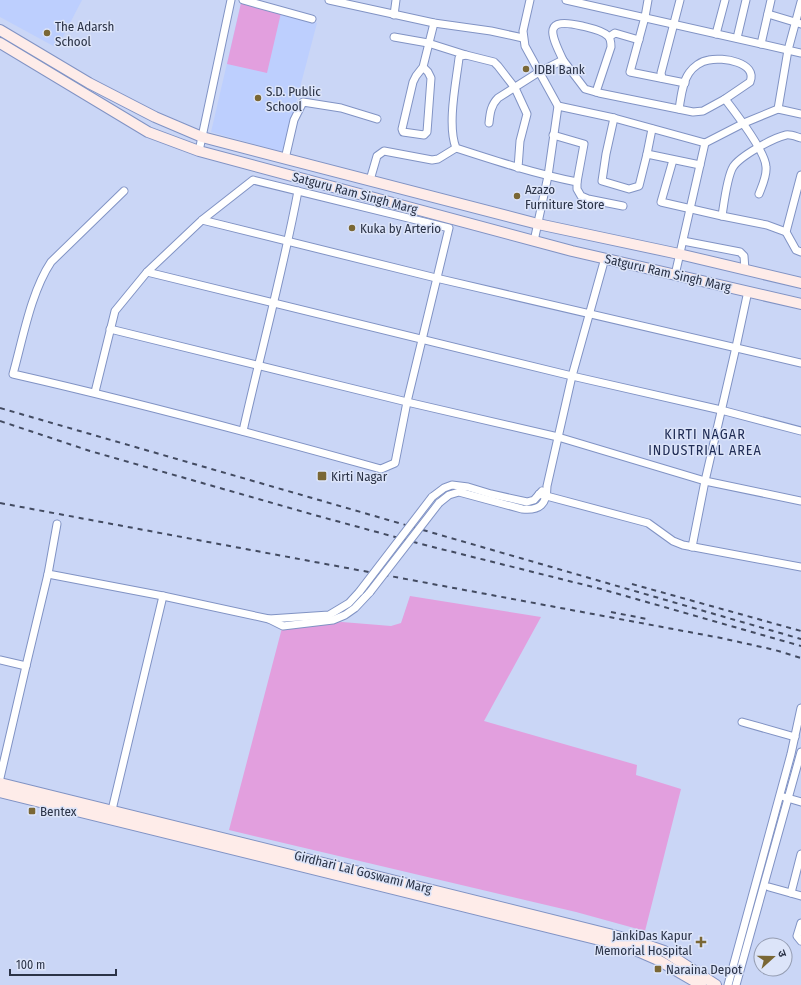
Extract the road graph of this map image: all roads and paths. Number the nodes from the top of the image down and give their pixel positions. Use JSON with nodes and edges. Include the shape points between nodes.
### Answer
{"nodes":[{"id":1,"x":231,"y":0,"type":"edge"},
{"id":2,"x":244,"y":0,"type":"edge"},
{"id":3,"x":329,"y":0,"type":"edge"},
{"id":4,"x":396,"y":0,"type":"edge"},
{"id":5,"x":530,"y":0,"type":"edge"},
{"id":6,"x":566,"y":0,"type":"edge"},
{"id":7,"x":648,"y":0,"type":"edge"},
{"id":8,"x":680,"y":0,"type":"edge"},
{"id":9,"x":725,"y":0,"type":"edge"},
{"id":10,"x":746,"y":0,"type":"edge"},
{"id":11,"x":771,"y":0,"type":"edge"},
{"id":12,"x":801,"y":2,"type":"edge"},
{"id":13,"x":592,"y":3,"type":"edge"},
{"id":14,"x":768,"y":14,"type":"junction"},
{"id":15,"x":394,"y":15,"type":"junction"},
{"id":16,"x":645,"y":17,"type":"junction"},
{"id":17,"x":312,"y":19,"type":"dead end"},
{"id":18,"x":434,"y":23,"type":"junction"},
{"id":19,"x":798,"y":23,"type":"edge"},
{"id":20,"x":674,"y":24,"type":"junction"},
{"id":21,"x":0,"y":30,"type":"edge"},
{"id":22,"x":716,"y":34,"type":"junction"},
{"id":23,"x":609,"y":36,"type":"junction"},
{"id":24,"x":394,"y":37,"type":"dead end"},
{"id":25,"x":523,"y":38,"type":"junction"},
{"id":26,"x":737,"y":38,"type":"junction"},
{"id":27,"x":639,"y":40,"type":"junction"},
{"id":28,"x":0,"y":43,"type":"edge"},
{"id":29,"x":428,"y":43,"type":"junction"},
{"id":30,"x":761,"y":44,"type":"junction"},
{"id":31,"x":788,"y":50,"type":"junction"},
{"id":32,"x":801,"y":53,"type":"edge"},
{"id":33,"x":466,"y":55,"type":"junction"},
{"id":34,"x":563,"y":60,"type":"junction"},
{"id":35,"x":423,"y":67,"type":"junction"},
{"id":36,"x":539,"y":72,"type":"junction"},
{"id":37,"x":662,"y":78,"type":"junction"},
{"id":38,"x":685,"y":83,"type":"junction"},
{"id":39,"x":515,"y":88,"type":"junction"},
{"id":40,"x":596,"y":92,"type":"junction"},
{"id":41,"x":725,"y":100,"type":"junction"},
{"id":42,"x":558,"y":106,"type":"junction"},
{"id":43,"x":679,"y":109,"type":"junction"},
{"id":44,"x":778,"y":109,"type":"junction"},
{"id":45,"x":801,"y":114,"type":"edge"},
{"id":46,"x":614,"y":118,"type":"junction"},
{"id":47,"x":377,"y":119,"type":"dead end"},
{"id":48,"x":489,"y":123,"type":"dead end"},
{"id":49,"x":744,"y":123,"type":"junction"},
{"id":50,"x":652,"y":129,"type":"junction"},
{"id":51,"x":553,"y":135,"type":"junction"},
{"id":52,"x":202,"y":137,"type":"junction"},
{"id":53,"x":801,"y":138,"type":"edge"},
{"id":54,"x":705,"y":143,"type":"junction"},
{"id":55,"x":758,"y":147,"type":"junction"},
{"id":56,"x":456,"y":148,"type":"junction"},
{"id":57,"x":199,"y":151,"type":"junction"},
{"id":58,"x":647,"y":154,"type":"junction"},
{"id":59,"x":285,"y":159,"type":"junction"},
{"id":60,"x":673,"y":160,"type":"junction"},
{"id":61,"x":700,"y":165,"type":"junction"},
{"id":62,"x":518,"y":168,"type":"junction"},
{"id":63,"x":801,"y":175,"type":"edge"},
{"id":64,"x":548,"y":176,"type":"junction"},
{"id":65,"x":370,"y":180,"type":"junction"},
{"id":66,"x":577,"y":182,"type":"junction"},
{"id":67,"x":124,"y":191,"type":"dead end"},
{"id":68,"x":298,"y":191,"type":"junction"},
{"id":69,"x":759,"y":194,"type":"dead end"},
{"id":70,"x":623,"y":206,"type":"dead end"},
{"id":71,"x":690,"y":208,"type":"junction"},
{"id":72,"x":722,"y":216,"type":"junction"},
{"id":73,"x":202,"y":220,"type":"junction"},
{"id":74,"x":450,"y":223,"type":"junction"},
{"id":75,"x":538,"y":224,"type":"junction"},
{"id":76,"x":786,"y":232,"type":"junction"},
{"id":77,"x":534,"y":241,"type":"junction"},
{"id":78,"x":683,"y":241,"type":"junction"},
{"id":79,"x":288,"y":242,"type":"junction"},
{"id":80,"x":801,"y":252,"type":"edge"},
{"id":81,"x":679,"y":254,"type":"junction"},
{"id":82,"x":605,"y":258,"type":"junction"},
{"id":83,"x":746,"y":270,"type":"junction"},
{"id":84,"x":147,"y":272,"type":"junction"},
{"id":85,"x":674,"y":274,"type":"junction"},
{"id":86,"x":436,"y":278,"type":"junction"},
{"id":87,"x":801,"y":283,"type":"edge"},
{"id":88,"x":748,"y":291,"type":"junction"},
{"id":89,"x":272,"y":303,"type":"junction"},
{"id":90,"x":801,"y":304,"type":"edge"},
{"id":91,"x":590,"y":313,"type":"junction"},
{"id":92,"x":110,"y":329,"type":"junction"},
{"id":93,"x":423,"y":340,"type":"junction"},
{"id":94,"x":736,"y":347,"type":"junction"},
{"id":95,"x":801,"y":362,"type":"edge"},
{"id":96,"x":257,"y":365,"type":"junction"},
{"id":97,"x":572,"y":376,"type":"junction"},
{"id":98,"x":95,"y":392,"type":"junction"},
{"id":99,"x":407,"y":402,"type":"junction"},
{"id":100,"x":721,"y":410,"type":"junction"},
{"id":101,"x":243,"y":431,"type":"junction"},
{"id":102,"x":801,"y":431,"type":"edge"},
{"id":103,"x":558,"y":437,"type":"junction"},
{"id":104,"x":705,"y":482,"type":"junction"},
{"id":105,"x":543,"y":495,"type":"junction"},
{"id":106,"x":801,"y":501,"type":"edge"},
{"id":107,"x":57,"y":524,"type":"dead end"},
{"id":108,"x":692,"y":547,"type":"junction"},
{"id":109,"x":801,"y":567,"type":"edge"},
{"id":110,"x":48,"y":574,"type":"junction"},
{"id":111,"x":163,"y":596,"type":"junction"},
{"id":112,"x":269,"y":619,"type":"junction"},
{"id":113,"x":0,"y":660,"type":"edge"},
{"id":114,"x":26,"y":666,"type":"junction"},
{"id":115,"x":801,"y":708,"type":"edge"},
{"id":116,"x":742,"y":722,"type":"dead end"},
{"id":117,"x":795,"y":737,"type":"junction"},
{"id":118,"x":801,"y":752,"type":"edge"},
{"id":119,"x":0,"y":778,"type":"edge"},
{"id":120,"x":0,"y":783,"type":"edge"},
{"id":121,"x":0,"y":792,"type":"edge"},
{"id":122,"x":780,"y":796,"type":"junction"},
{"id":123,"x":788,"y":798,"type":"junction"},
{"id":124,"x":801,"y":802,"type":"edge"},
{"id":125,"x":111,"y":815,"type":"junction"},
{"id":126,"x":801,"y":854,"type":"edge"},
{"id":127,"x":769,"y":887,"type":"dead end"},
{"id":128,"x":791,"y":893,"type":"junction"},
{"id":129,"x":801,"y":896,"type":"edge"},
{"id":130,"x":801,"y":923,"type":"edge"},
{"id":131,"x":801,"y":941,"type":"edge"},
{"id":132,"x":701,"y":985,"type":"edge"},
{"id":133,"x":716,"y":985,"type":"edge"},
{"id":134,"x":728,"y":985,"type":"edge"},
{"id":135,"x":736,"y":985,"type":"edge"}],
"edges":[{"from":1,"to":52,"type":"street"},
{"from":2,"to":17,"type":"street"},
{"from":3,"to":15,"type":"street"},
{"from":4,"to":15,"type":"street"},
{"from":5,"to":25,"type":"street"},
{"from":6,"to":13,"type":"street"},
{"from":7,"to":16,"type":"street"},
{"from":8,"to":20,"type":"street"},
{"from":9,"to":22,"type":"street"},
{"from":10,"to":26,"type":"street"},
{"from":11,"to":14,"type":"street"},
{"from":12,"to":19,"type":"street"},
{"from":13,"to":16,"type":"street"},
{"from":14,"to":19,"type":"street"},
{"from":14,"to":30,"type":"street"},
{"from":15,"to":18,"type":"street"},
{"from":16,"to":20,"type":"street"},
{"from":16,"to":27,"type":"street"},
{"from":18,"to":25,"type":"street"},
{"from":18,"to":29,"type":"street"},
{"from":19,"to":31,"type":"street"},
{"from":20,"to":22,"type":"street"},
{"from":20,"to":37,"type":"street"},
{"from":21,"to":52,"type":"main road","name":"Satguru Ram Singh Marg","via":[[89,83],[155,117]]},
{"from":22,"to":26,"type":"street"},
{"from":23,"to":27,"type":"street","via":[[615,33]]},
{"from":23,"to":34,"type":"street","via":[[582,26],[556,24],[553,35]]},
{"from":23,"to":40,"type":"street","via":[[611,47]]},
{"from":24,"to":29,"type":"street"},
{"from":25,"to":36,"type":"street"},
{"from":26,"to":30,"type":"street"},
{"from":27,"to":37,"type":"street","via":[[630,72]]},
{"from":28,"to":57,"type":"main road","name":"Satguru Ram Singh Marg","via":[[148,132]]},
{"from":29,"to":33,"type":"street"},
{"from":29,"to":35,"type":"street"},
{"from":30,"to":31,"type":"street"},
{"from":31,"to":32,"type":"street"},
{"from":31,"to":44,"type":"street"},
{"from":33,"to":39,"type":"street","via":[[496,63]]},
{"from":33,"to":56,"type":"street","via":[[459,58],[454,99],[452,132]]},
{"from":34,"to":36,"type":"street"},
{"from":34,"to":40,"type":"street","via":[[585,89]]},
{"from":35,"to":35,"type":"street","via":[[413,82],[402,129],[404,132],[424,135],[427,132],[431,78]]},
{"from":36,"to":39,"type":"street"},
{"from":36,"to":42,"type":"street"},
{"from":37,"to":38,"type":"street"},
{"from":38,"to":41,"type":"street","via":[[692,69],[708,60],[722,59],[739,63],[746,67],[751,76],[750,82]]},
{"from":38,"to":43,"type":"street"},
{"from":39,"to":48,"type":"street","via":[[494,102]]},
{"from":39,"to":62,"type":"street","via":[[527,114],[520,141]]},
{"from":40,"to":43,"type":"street"},
{"from":41,"to":43,"type":"street","via":[[703,111]]},
{"from":41,"to":49,"type":"street"},
{"from":42,"to":46,"type":"street"},
{"from":42,"to":51,"type":"street"},
{"from":44,"to":45,"type":"street"},
{"from":44,"to":49,"type":"street"},
{"from":46,"to":50,"type":"street"},
{"from":46,"to":58,"type":"street","via":[[602,181],[629,189],[639,186]]},
{"from":47,"to":59,"type":"street","via":[[341,108],[303,102],[294,120]]},
{"from":49,"to":54,"type":"street"},
{"from":49,"to":55,"type":"street"},
{"from":50,"to":54,"type":"street"},
{"from":50,"to":58,"type":"street"},
{"from":51,"to":64,"type":"street"},
{"from":51,"to":66,"type":"street","via":[[584,144]]},
{"from":52,"to":57,"type":"street"},
{"from":52,"to":59,"type":"main road","name":"Satguru Ram Singh Marg"},
{"from":53,"to":55,"type":"street","via":[[787,134]]},
{"from":54,"to":61,"type":"street"},
{"from":55,"to":69,"type":"street","via":[[766,161],[767,169]]},
{"from":55,"to":72,"type":"street","via":[[733,168]]},
{"from":56,"to":62,"type":"street"},
{"from":56,"to":65,"type":"street","via":[[432,160],[384,151],[379,153],[375,160]]},
{"from":57,"to":74,"type":"main road","name":"Satguru Ram Singh Marg"},
{"from":58,"to":60,"type":"street"},
{"from":59,"to":65,"type":"main road","name":"Satguru Ram Singh Marg"},
{"from":60,"to":61,"type":"street"},
{"from":60,"to":71,"type":"street","via":[[661,202]]},
{"from":61,"to":71,"type":"street"},
{"from":62,"to":64,"type":"street"},
{"from":63,"to":76,"type":"street"},
{"from":64,"to":66,"type":"street"},
{"from":64,"to":75,"type":"street"},
{"from":65,"to":75,"type":"main road","name":"Satguru Ram Singh Marg"},
{"from":66,"to":70,"type":"street","via":[[581,196]]},
{"from":67,"to":98,"type":"street","via":[[51,262],[43,273],[12,374]]},
{"from":68,"to":73,"type":"street","via":[[253,180]]},
{"from":68,"to":74,"type":"street"},
{"from":68,"to":79,"type":"street"},
{"from":71,"to":72,"type":"street"},
{"from":71,"to":78,"type":"street"},
{"from":72,"to":76,"type":"street","via":[[767,225]]},
{"from":73,"to":79,"type":"street"},
{"from":73,"to":84,"type":"street"},
{"from":74,"to":77,"type":"main road","name":"Satguru Ram Singh Marg"},
{"from":74,"to":86,"type":"street"},
{"from":75,"to":77,"type":"street"},
{"from":75,"to":81,"type":"main road","name":"Satguru Ram Singh Marg"},
{"from":76,"to":80,"type":"street","via":[[796,250]]},
{"from":77,"to":82,"type":"main road","name":"Satguru Ram Singh Marg"},
{"from":78,"to":81,"type":"street"},
{"from":78,"to":83,"type":"street","via":[[740,252],[744,256]]},
{"from":79,"to":86,"type":"street"},
{"from":79,"to":89,"type":"street"},
{"from":81,"to":83,"type":"main road","name":"Satguru Ram Singh Marg"},
{"from":81,"to":85,"type":"street"},
{"from":82,"to":85,"type":"main road","name":"Satguru Ram Singh Marg"},
{"from":82,"to":91,"type":"street"},
{"from":83,"to":87,"type":"main road","name":"Satguru Ram Singh Marg"},
{"from":84,"to":89,"type":"street"},
{"from":84,"to":92,"type":"street","via":[[115,311]]},
{"from":85,"to":88,"type":"main road","name":"Satguru Ram Singh Marg"},
{"from":86,"to":91,"type":"street"},
{"from":86,"to":93,"type":"street"},
{"from":88,"to":90,"type":"main road","name":"Satguru Ram Singh Marg"},
{"from":88,"to":94,"type":"street"},
{"from":89,"to":93,"type":"street"},
{"from":89,"to":96,"type":"street"},
{"from":91,"to":94,"type":"street"},
{"from":91,"to":97,"type":"street"},
{"from":92,"to":96,"type":"street"},
{"from":92,"to":98,"type":"street"},
{"from":93,"to":97,"type":"street"},
{"from":93,"to":99,"type":"street"},
{"from":94,"to":95,"type":"street"},
{"from":94,"to":100,"type":"street"},
{"from":96,"to":99,"type":"street"},
{"from":96,"to":101,"type":"street"},
{"from":97,"to":100,"type":"street"},
{"from":97,"to":103,"type":"street"},
{"from":98,"to":101,"type":"street"},
{"from":99,"to":101,"type":"street","via":[[395,463],[381,469]]},
{"from":99,"to":103,"type":"street"},
{"from":100,"to":102,"type":"street"},
{"from":100,"to":104,"type":"street"},
{"from":103,"to":104,"type":"street"},
{"from":103,"to":105,"type":"street"},
{"from":104,"to":106,"type":"street"},
{"from":104,"to":108,"type":"street"},
{"from":105,"to":108,"type":"street","via":[[648,523],[673,541]]},
{"from":105,"to":112,"type":"street","bridge":true,"via":[[528,502],[468,487],[452,485],[444,488],[432,497],[349,603],[330,615]]},
{"from":105,"to":112,"type":"street","bridge":true,"via":[[545,502],[529,510],[459,492],[449,495],[439,503],[370,592],[345,615],[333,620],[282,626]]},
{"from":107,"to":110,"type":"street"},
{"from":108,"to":109,"type":"street"},
{"from":110,"to":111,"type":"street"},
{"from":110,"to":114,"type":"street"},
{"from":111,"to":112,"type":"street"},
{"from":111,"to":125,"type":"street"},
{"from":113,"to":114,"type":"street"},
{"from":114,"to":119,"type":"street"},
{"from":115,"to":117,"type":"street"},
{"from":116,"to":117,"type":"street"},
{"from":117,"to":122,"type":"street"},
{"from":118,"to":123,"type":"street"},
{"from":120,"to":125,"type":"main road","name":"Girdhari Lal Goswami Marg"},
{"from":121,"to":125,"type":"main road","name":"Girdhari Lal Goswami Marg"},
{"from":122,"to":123,"type":"street"},
{"from":122,"to":134,"type":"street"},
{"from":123,"to":124,"type":"street"},
{"from":123,"to":135,"type":"street"},
{"from":125,"to":132,"type":"main road","name":"Girdhari Lal Goswami Marg","via":[[628,947],[658,960]]},
{"from":125,"to":133,"type":"main road","name":"Girdhari Lal Goswami Marg","via":[[629,938],[664,951]]},
{"from":126,"to":128,"type":"street"},
{"from":127,"to":128,"type":"street"},
{"from":128,"to":129,"type":"street"},
{"from":130,"to":131,"type":"street","via":[[797,936]]}]}
